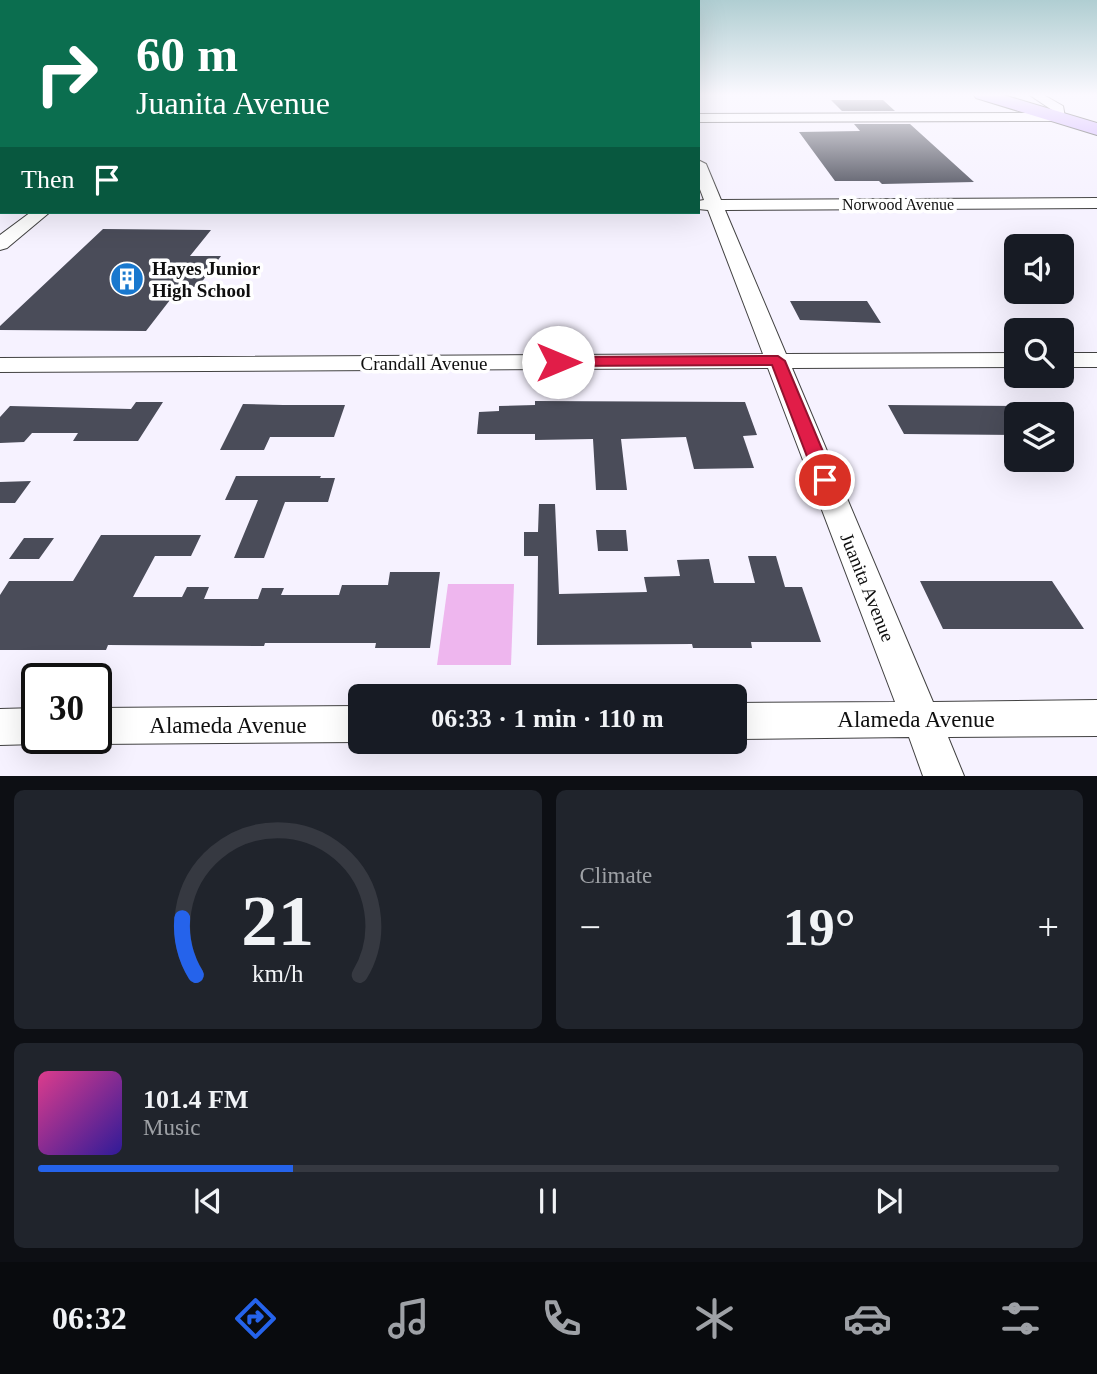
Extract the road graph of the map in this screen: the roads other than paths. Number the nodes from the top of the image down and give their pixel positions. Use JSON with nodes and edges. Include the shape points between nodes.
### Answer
{"nodes":[{"id":1,"x":700,"y":173,"type":"edge"},
{"id":2,"x":1097,"y":204,"type":"edge"},
{"id":3,"x":707,"y":205,"type":"edge"},
{"id":4,"x":38,"y":214,"type":"edge"},
{"id":5,"x":0,"y":244,"type":"edge"},
{"id":6,"x":1004,"y":360,"type":"edge"},
{"id":7,"x":1074,"y":360,"type":"edge"},
{"id":8,"x":1097,"y":360,"type":"edge"},
{"id":9,"x":778,"y":361,"type":"junction"},
{"id":10,"x":0,"y":365,"type":"edge"},
{"id":11,"x":1097,"y":718,"type":"edge"},
{"id":12,"x":921,"y":720,"type":"junction"},
{"id":13,"x":747,"y":721,"type":"edge"},
{"id":14,"x":348,"y":724,"type":"edge"},
{"id":15,"x":21,"y":726,"type":"edge"},
{"id":16,"x":112,"y":726,"type":"edge"},
{"id":17,"x":0,"y":727,"type":"edge"},
{"id":18,"x":944,"y":775,"type":"edge"}],
"edges":[{"from":1,"to":3,"type":"street","name":"Juanita Avenue"},
{"from":2,"to":3,"type":"street","name":"Norwood Avenue"},
{"from":3,"to":9,"type":"street","name":"Juanita Avenue"},
{"from":4,"to":5,"type":"street"},
{"from":6,"to":9,"type":"street","name":"Crandall Avenue"},
{"from":7,"to":8,"type":"street"},
{"from":9,"to":10,"type":"street","name":"Crandall Avenue"},
{"from":9,"to":12,"type":"street","name":"Juanita Avenue"},
{"from":11,"to":12,"type":"street","name":"Alameda Avenue"},
{"from":12,"to":13,"type":"street","name":"Alameda Avenue"},
{"from":12,"to":18,"type":"street","name":"Juanita Avenue"},
{"from":14,"to":16,"type":"street","name":"Alameda Avenue"},
{"from":15,"to":17,"type":"street"}]}
